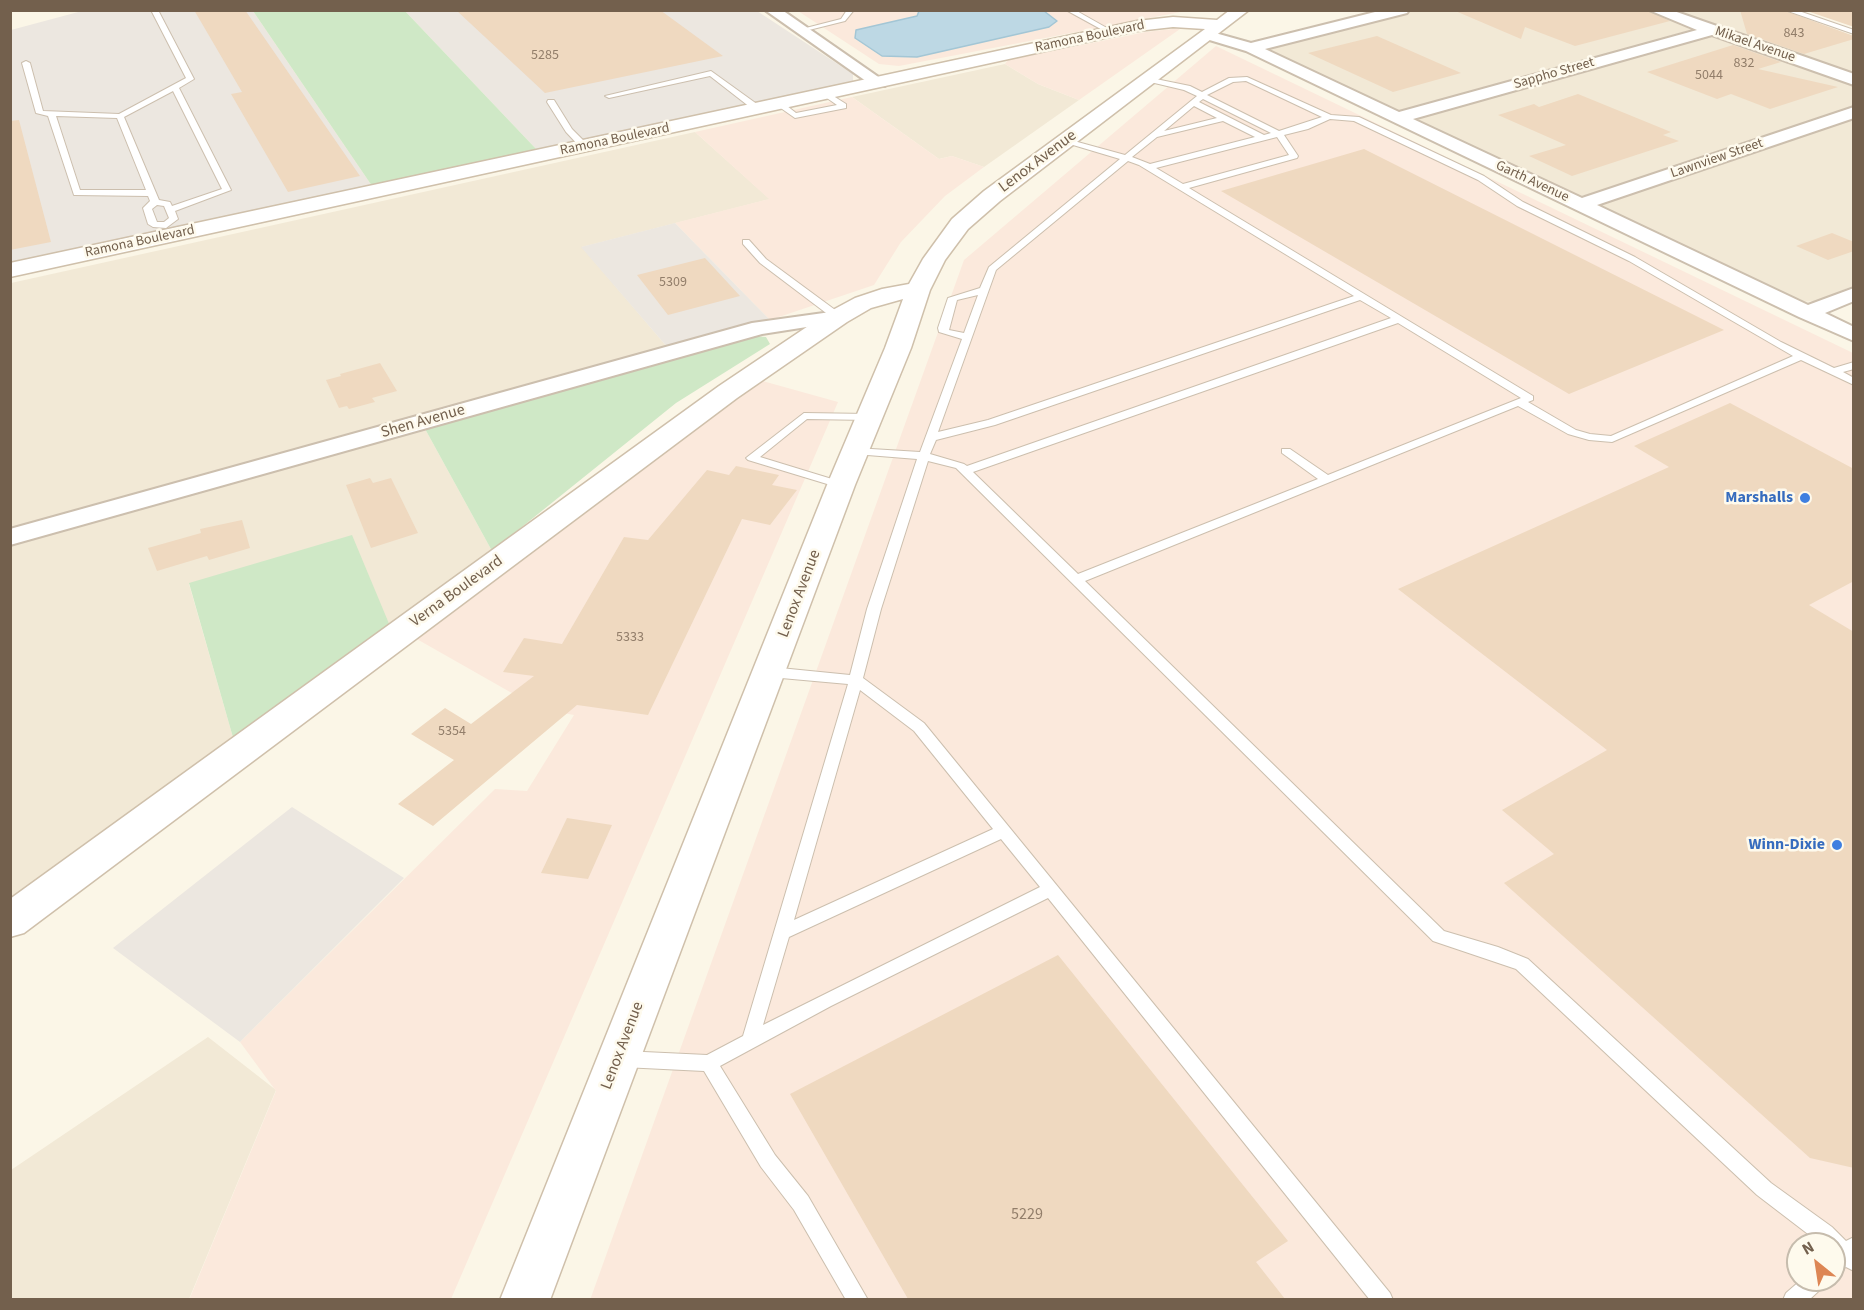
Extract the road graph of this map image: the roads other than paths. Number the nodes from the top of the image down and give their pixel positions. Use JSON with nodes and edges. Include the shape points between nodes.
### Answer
{"nodes":[{"id":1,"x":154,"y":10,"type":"edge"},
{"id":2,"x":772,"y":10,"type":"edge"},
{"id":3,"x":850,"y":10,"type":"edge"},
{"id":4,"x":1069,"y":10,"type":"edge"},
{"id":5,"x":1402,"y":10,"type":"edge"},
{"id":6,"x":1656,"y":10,"type":"edge"},
{"id":7,"x":1788,"y":10,"type":"edge"},
{"id":8,"x":1224,"y":23,"type":"edge"},
{"id":9,"x":801,"y":30,"type":"junction"},
{"id":10,"x":1712,"y":30,"type":"junction"},
{"id":11,"x":1110,"y":32,"type":"junction"},
{"id":12,"x":1854,"y":32,"type":"edge"},
{"id":13,"x":1251,"y":48,"type":"junction"},
{"id":14,"x":26,"y":63,"type":"dead end"},
{"id":15,"x":1149,"y":79,"type":"junction"},
{"id":16,"x":1854,"y":80,"type":"edge"},
{"id":17,"x":879,"y":83,"type":"junction"},
{"id":18,"x":175,"y":87,"type":"junction"},
{"id":19,"x":1204,"y":95,"type":"junction"},
{"id":20,"x":609,"y":96,"type":"dead end"},
{"id":21,"x":551,"y":102,"type":"dead end"},
{"id":22,"x":1194,"y":103,"type":"junction"},
{"id":23,"x":758,"y":109,"type":"junction"},
{"id":24,"x":1854,"y":112,"type":"edge"},
{"id":25,"x":51,"y":114,"type":"junction"},
{"id":26,"x":120,"y":116,"type":"junction"},
{"id":27,"x":1329,"y":117,"type":"junction"},
{"id":28,"x":1224,"y":118,"type":"junction"},
{"id":29,"x":1396,"y":118,"type":"junction"},
{"id":30,"x":1279,"y":134,"type":"junction"},
{"id":31,"x":1155,"y":136,"type":"junction"},
{"id":32,"x":1261,"y":137,"type":"junction"},
{"id":33,"x":1066,"y":140,"type":"junction"},
{"id":34,"x":584,"y":146,"type":"junction"},
{"id":35,"x":1129,"y":158,"type":"junction"},
{"id":36,"x":1149,"y":167,"type":"junction"},
{"id":37,"x":1506,"y":170,"type":"junction"},
{"id":38,"x":1481,"y":178,"type":"junction"},
{"id":39,"x":1181,"y":187,"type":"junction"},
{"id":40,"x":153,"y":197,"type":"junction"},
{"id":41,"x":1580,"y":205,"type":"junction"},
{"id":42,"x":170,"y":210,"type":"junction"},
{"id":43,"x":169,"y":230,"type":"junction"},
{"id":44,"x":746,"y":242,"type":"dead end"},
{"id":45,"x":10,"y":270,"type":"edge"},
{"id":46,"x":918,"y":290,"type":"junction"},
{"id":47,"x":985,"y":290,"type":"junction"},
{"id":48,"x":1854,"y":294,"type":"edge"},
{"id":49,"x":1362,"y":296,"type":"junction"},
{"id":50,"x":1806,"y":313,"type":"junction"},
{"id":51,"x":838,"y":317,"type":"junction"},
{"id":52,"x":1399,"y":319,"type":"junction"},
{"id":53,"x":1854,"y":335,"type":"edge"},
{"id":54,"x":968,"y":337,"type":"junction"},
{"id":55,"x":1801,"y":356,"type":"junction"},
{"id":56,"x":1854,"y":364,"type":"edge"},
{"id":57,"x":1834,"y":372,"type":"junction"},
{"id":58,"x":1854,"y":382,"type":"edge"},
{"id":59,"x":1518,"y":402,"type":"junction"},
{"id":60,"x":869,"y":417,"type":"junction"},
{"id":61,"x":932,"y":437,"type":"junction"},
{"id":62,"x":855,"y":451,"type":"junction"},
{"id":63,"x":1286,"y":451,"type":"dead end"},
{"id":64,"x":924,"y":456,"type":"junction"},
{"id":65,"x":965,"y":471,"type":"junction"},
{"id":66,"x":1326,"y":479,"type":"junction"},
{"id":67,"x":841,"y":485,"type":"junction"},
{"id":68,"x":10,"y":537,"type":"edge"},
{"id":69,"x":1076,"y":580,"type":"junction"},
{"id":70,"x":770,"y":672,"type":"junction"},
{"id":71,"x":856,"y":680,"type":"junction"},
{"id":72,"x":1003,"y":831,"type":"junction"},
{"id":73,"x":1049,"y":890,"type":"junction"},
{"id":74,"x":10,"y":921,"type":"edge"},
{"id":75,"x":782,"y":933,"type":"junction"},
{"id":76,"x":750,"y":1041,"type":"junction"},
{"id":77,"x":618,"y":1059,"type":"junction"},
{"id":78,"x":709,"y":1063,"type":"junction"},
{"id":79,"x":1847,"y":1257,"type":"edge"},
{"id":80,"x":525,"y":1299,"type":"edge"},
{"id":81,"x":858,"y":1299,"type":"edge"},
{"id":82,"x":1383,"y":1299,"type":"edge"}],
"edges":[{"from":1,"to":18,"type":"lane","via":[[190,79]]},
{"from":2,"to":9,"type":"street"},
{"from":3,"to":9,"type":"lane","via":[[843,20]]},
{"from":4,"to":11,"type":"lane"},
{"from":5,"to":13,"type":"street"},
{"from":6,"to":10,"type":"street","name":"Mikael Avenue"},
{"from":7,"to":12,"type":"lane"},
{"from":8,"to":11,"type":"street","name":"Ramona Boulevard","via":[[1173,22]]},
{"from":8,"to":13,"type":"street","name":"Garth Avenue"},
{"from":8,"to":15,"type":"street","name":"Lenox Avenue"},
{"from":9,"to":17,"type":"street"},
{"from":10,"to":16,"type":"street","name":"Mikael Avenue"},
{"from":10,"to":29,"type":"street","name":"Sappho Street"},
{"from":11,"to":17,"type":"street","name":"Ramona Boulevard"},
{"from":13,"to":29,"type":"street","name":"Garth Avenue"},
{"from":14,"to":25,"type":"lane","via":[[40,114]]},
{"from":15,"to":19,"type":"lane"},
{"from":15,"to":33,"type":"street","name":"Lenox Avenue"},
{"from":17,"to":23,"type":"street","name":"Ramona Boulevard"},
{"from":18,"to":26,"type":"lane"},
{"from":18,"to":42,"type":"lane","via":[[227,190]]},
{"from":19,"to":22,"type":"lane"},
{"from":19,"to":27,"type":"lane","via":[[1232,80],[1247,79]]},
{"from":19,"to":30,"type":"lane"},
{"from":20,"to":23,"type":"lane","via":[[711,73]]},
{"from":21,"to":34,"type":"lane"},
{"from":22,"to":28,"type":"lane"},
{"from":22,"to":31,"type":"lane"},
{"from":23,"to":34,"type":"street","name":"Ramona Boulevard"},
{"from":24,"to":41,"type":"street","name":"Lawnview Street"},
{"from":25,"to":26,"type":"lane"},
{"from":25,"to":40,"type":"lane","via":[[77,193]]},
{"from":26,"to":40,"type":"lane"},
{"from":27,"to":30,"type":"lane"},
{"from":27,"to":38,"type":"lane","via":[[1356,119]]},
{"from":28,"to":31,"type":"lane"},
{"from":28,"to":32,"type":"lane"},
{"from":29,"to":37,"type":"street","name":"Garth Avenue"},
{"from":30,"to":32,"type":"lane"},
{"from":30,"to":39,"type":"lane","via":[[1294,156]]},
{"from":31,"to":35,"type":"lane"},
{"from":32,"to":36,"type":"lane"},
{"from":33,"to":35,"type":"lane"},
{"from":33,"to":46,"type":"street","name":"Lenox Avenue","via":[[960,224],[934,259]]},
{"from":34,"to":43,"type":"street","name":"Ramona Boulevard"},
{"from":35,"to":36,"type":"lane"},
{"from":35,"to":47,"type":"lane","via":[[992,269]]},
{"from":36,"to":39,"type":"lane"},
{"from":37,"to":38,"type":"lane"},
{"from":37,"to":41,"type":"street","name":"Garth Avenue"},
{"from":38,"to":55,"type":"lane","via":[[1520,204],[1632,259]]},
{"from":39,"to":49,"type":"lane"},
{"from":40,"to":42,"type":"lane"},
{"from":40,"to":43,"type":"lane","via":[[147,208],[153,224]]},
{"from":41,"to":50,"type":"street","name":"Garth Avenue"},
{"from":42,"to":43,"type":"lane","via":[[174,219]]},
{"from":43,"to":45,"type":"street","name":"Ramona Boulevard"},
{"from":44,"to":51,"type":"lane","via":[[763,261]]},
{"from":46,"to":51,"type":"street","name":"Verna Boulevard","via":[[877,298]]},
{"from":46,"to":60,"type":"street","name":"Lenox Avenue"},
{"from":47,"to":54,"type":"lane"},
{"from":47,"to":54,"type":"lane","via":[[953,297],[944,332]]},
{"from":48,"to":50,"type":"street"},
{"from":49,"to":52,"type":"lane"},
{"from":49,"to":61,"type":"lane","via":[[991,423]]},
{"from":50,"to":53,"type":"street","name":"Garth Avenue"},
{"from":51,"to":68,"type":"street","name":"Shen Avenue","via":[[760,328]]},
{"from":51,"to":74,"type":"street","name":"Verna Boulevard","via":[[728,392]]},
{"from":52,"to":59,"type":"lane","via":[[1529,398]]},
{"from":52,"to":65,"type":"lane"},
{"from":54,"to":61,"type":"lane"},
{"from":55,"to":57,"type":"lane"},
{"from":55,"to":59,"type":"lane","via":[[1612,439],[1572,432]]},
{"from":56,"to":57,"type":"lane"},
{"from":57,"to":58,"type":"lane"},
{"from":59,"to":66,"type":"lane"},
{"from":60,"to":62,"type":"street","name":"Lenox Avenue"},
{"from":60,"to":67,"type":"lane","via":[[804,416],[752,458]]},
{"from":61,"to":64,"type":"lane"},
{"from":62,"to":64,"type":"lane"},
{"from":62,"to":67,"type":"street","name":"Lenox Avenue"},
{"from":63,"to":66,"type":"lane"},
{"from":64,"to":65,"type":"lane"},
{"from":64,"to":71,"type":"lane","via":[[874,609]]},
{"from":65,"to":69,"type":"lane"},
{"from":66,"to":69,"type":"lane"},
{"from":67,"to":70,"type":"street","name":"Lenox Avenue"},
{"from":69,"to":79,"type":"lane","via":[[1439,936],[1522,964],[1764,1189],[1825,1234]]},
{"from":70,"to":71,"type":"lane"},
{"from":70,"to":77,"type":"street","name":"Lenox Avenue"},
{"from":71,"to":72,"type":"lane","via":[[919,727]]},
{"from":71,"to":75,"type":"lane"},
{"from":72,"to":73,"type":"lane"},
{"from":72,"to":75,"type":"lane"},
{"from":73,"to":76,"type":"lane"},
{"from":73,"to":82,"type":"lane"},
{"from":75,"to":76,"type":"lane"},
{"from":76,"to":78,"type":"lane"},
{"from":77,"to":78,"type":"lane"},
{"from":77,"to":80,"type":"street","name":"Lenox Avenue"},
{"from":78,"to":81,"type":"lane","via":[[768,1161],[801,1203]]}]}
